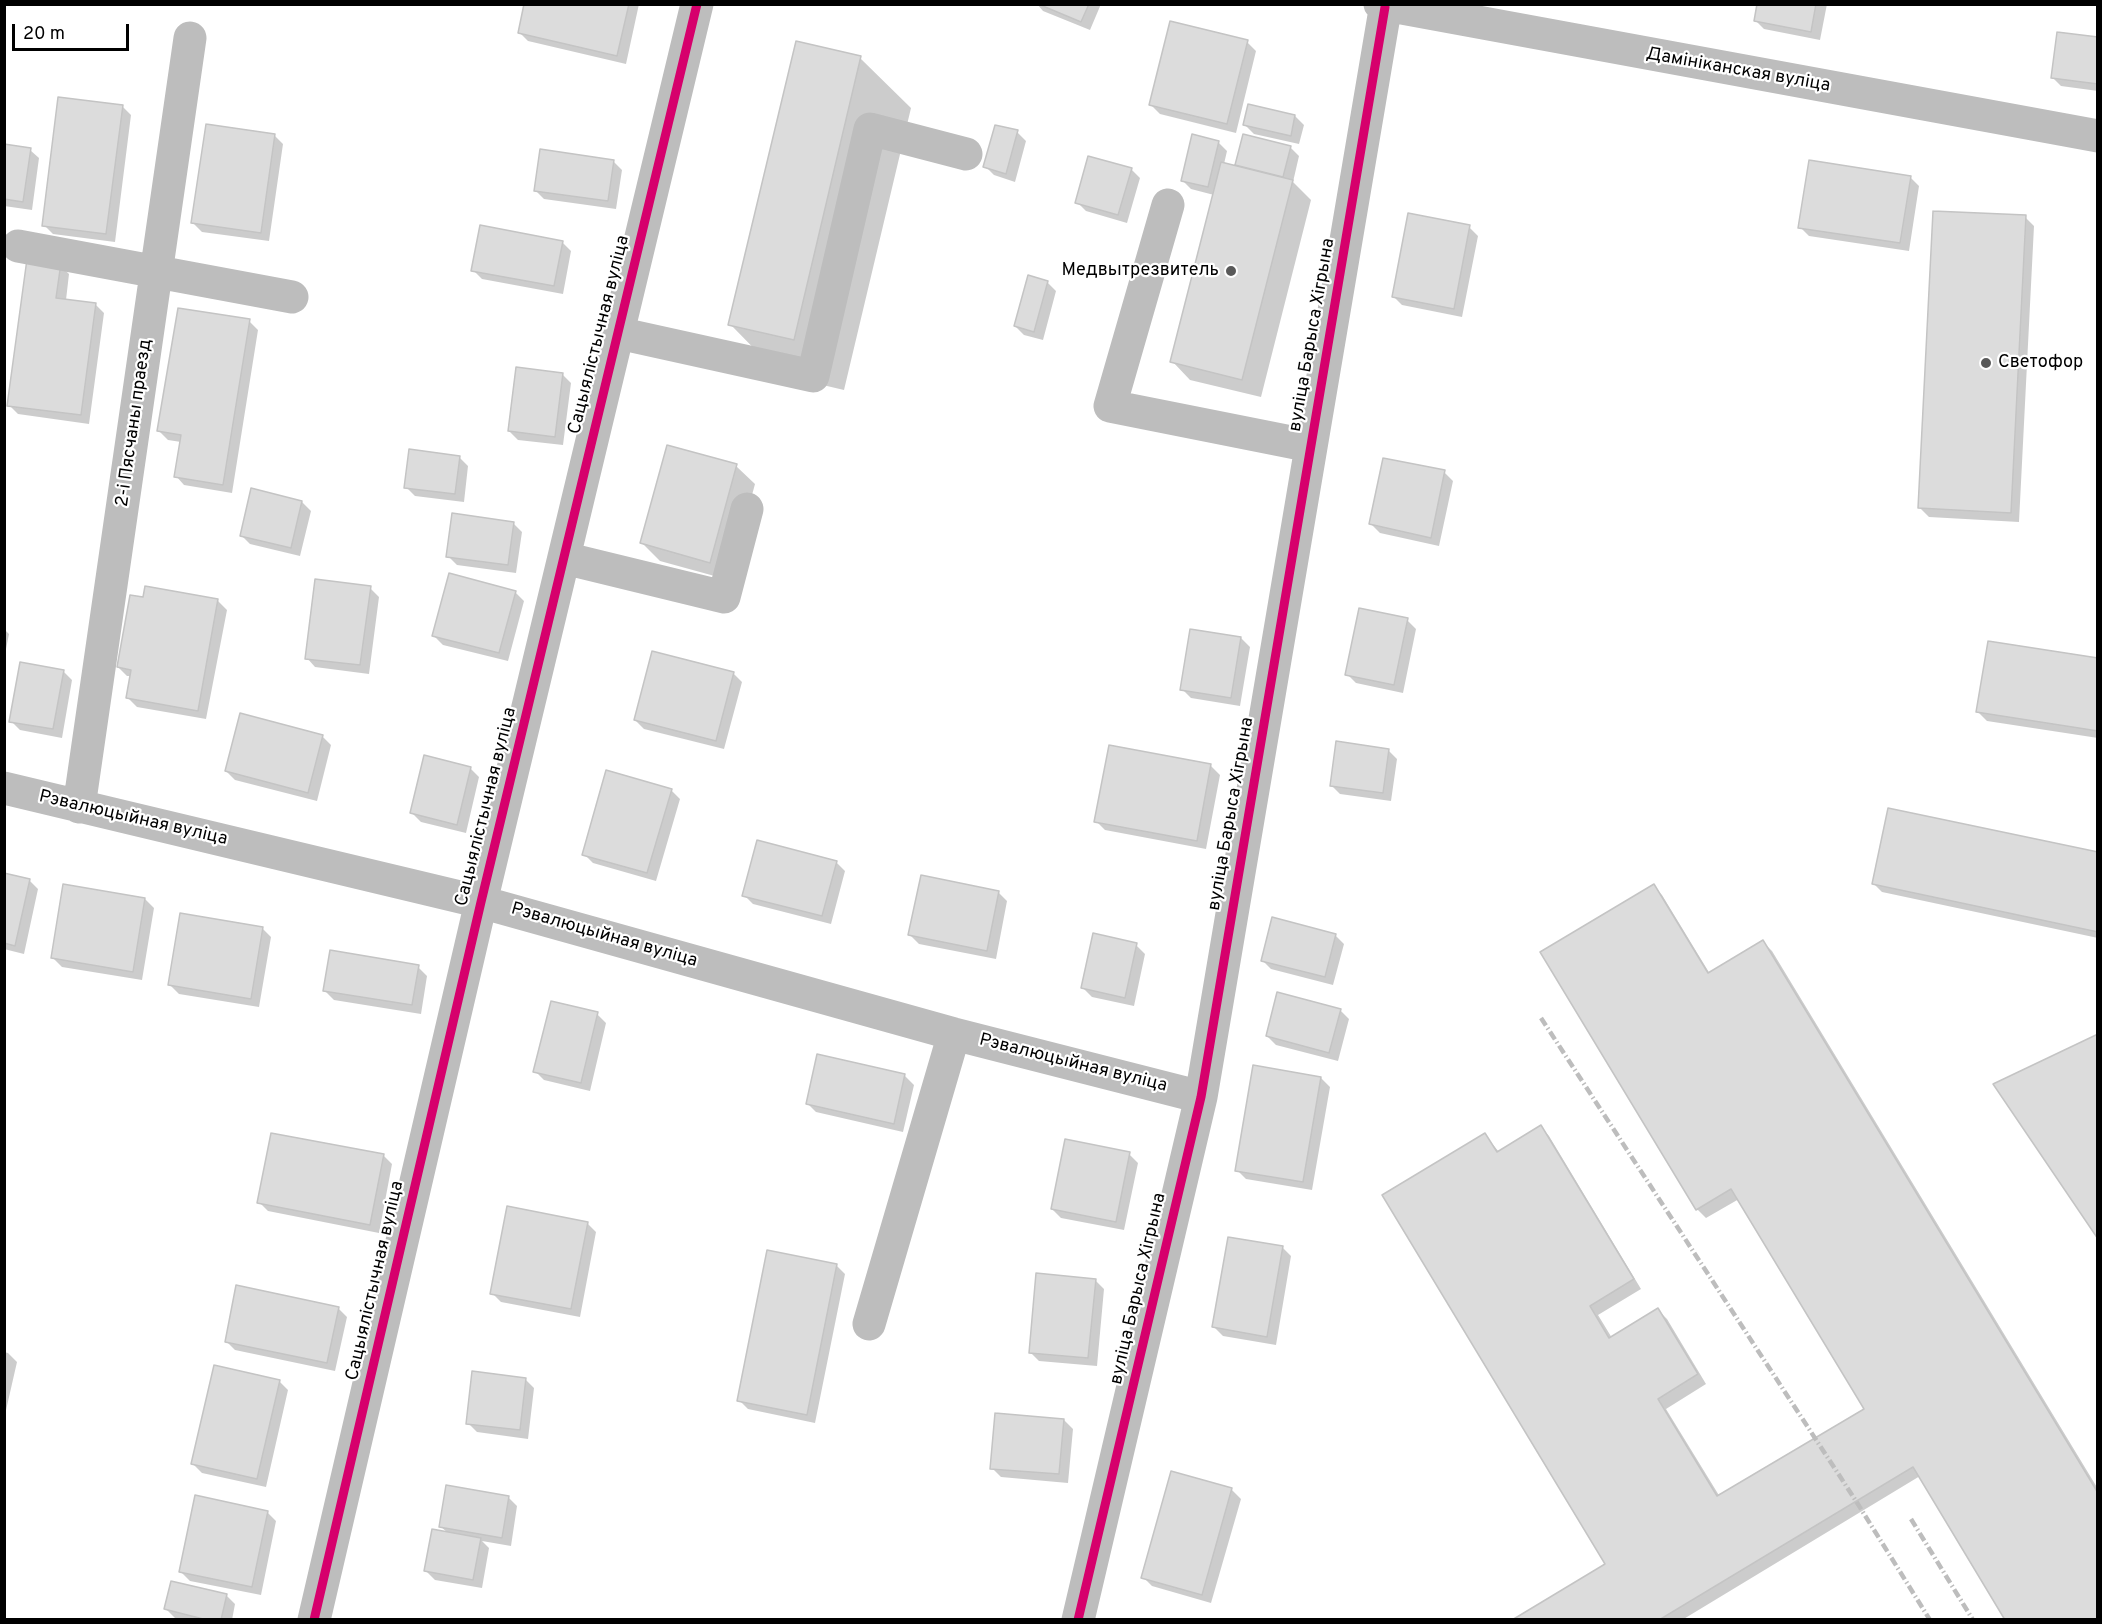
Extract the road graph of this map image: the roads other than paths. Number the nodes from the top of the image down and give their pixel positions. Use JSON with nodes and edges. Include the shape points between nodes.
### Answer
{"nodes":[{"id":1,"x":697,"y":4,"type":"edge"},
{"id":2,"x":1384,"y":5,"type":"edge"},
{"id":3,"x":190,"y":38,"type":"dead end"},
{"id":4,"x":2097,"y":136,"type":"edge"},
{"id":5,"x":966,"y":154,"type":"dead end"},
{"id":6,"x":1168,"y":205,"type":"dead end"},
{"id":7,"x":18,"y":246,"type":"dead end"},
{"id":8,"x":157,"y":272,"type":"junction"},
{"id":9,"x":292,"y":297,"type":"dead end"},
{"id":10,"x":618,"y":333,"type":"junction"},
{"id":11,"x":1311,"y":446,"type":"junction"},
{"id":12,"x":747,"y":509,"type":"dead end"},
{"id":13,"x":564,"y":558,"type":"junction"},
{"id":14,"x":4,"y":788,"type":"edge"},
{"id":15,"x":79,"y":807,"type":"junction"},
{"id":16,"x":481,"y":902,"type":"junction"},
{"id":17,"x":954,"y":1034,"type":"junction"},
{"id":18,"x":1201,"y":1097,"type":"junction"},
{"id":19,"x":869,"y":1324,"type":"dead end"},
{"id":20,"x":314,"y":1620,"type":"edge"},
{"id":21,"x":1078,"y":1620,"type":"edge"}],
"edges":[{"from":1,"to":10,"type":"street","name":"Сацыялістычная вуліца"},
{"from":2,"to":4,"type":"street","name":"Дамініканская вуліца"},
{"from":2,"to":11,"type":"street","name":"вуліца Барыса Хігрына"},
{"from":3,"to":8,"type":"street","name":"2-і Пясчаны праезд"},
{"from":5,"to":10,"type":"street","via":[[870,129],[813,376]]},
{"from":6,"to":11,"type":"street","via":[[1110,406]]},
{"from":7,"to":8,"type":"street"},
{"from":8,"to":9,"type":"street"},
{"from":8,"to":15,"type":"street","name":"2-і Пясчаны праезд"},
{"from":10,"to":13,"type":"street","name":"Сацыялістычная вуліца"},
{"from":11,"to":18,"type":"street","name":"вуліца Барыса Хігрына"},
{"from":12,"to":13,"type":"street","via":[[724,597]]},
{"from":13,"to":16,"type":"street","name":"Сацыялістычная вуліца"},
{"from":14,"to":15,"type":"street","name":"Рэвалюцыйная вуліца"},
{"from":15,"to":16,"type":"street","name":"Рэвалюцыйная вуліца"},
{"from":16,"to":17,"type":"street","name":"Рэвалюцыйная вуліца"},
{"from":16,"to":20,"type":"street","name":"Сацыялістычная вуліца"},
{"from":17,"to":18,"type":"street","name":"Рэвалюцыйная вуліца"},
{"from":17,"to":19,"type":"street"},
{"from":18,"to":21,"type":"street","name":"вуліца Барыса Хігрына"}]}
